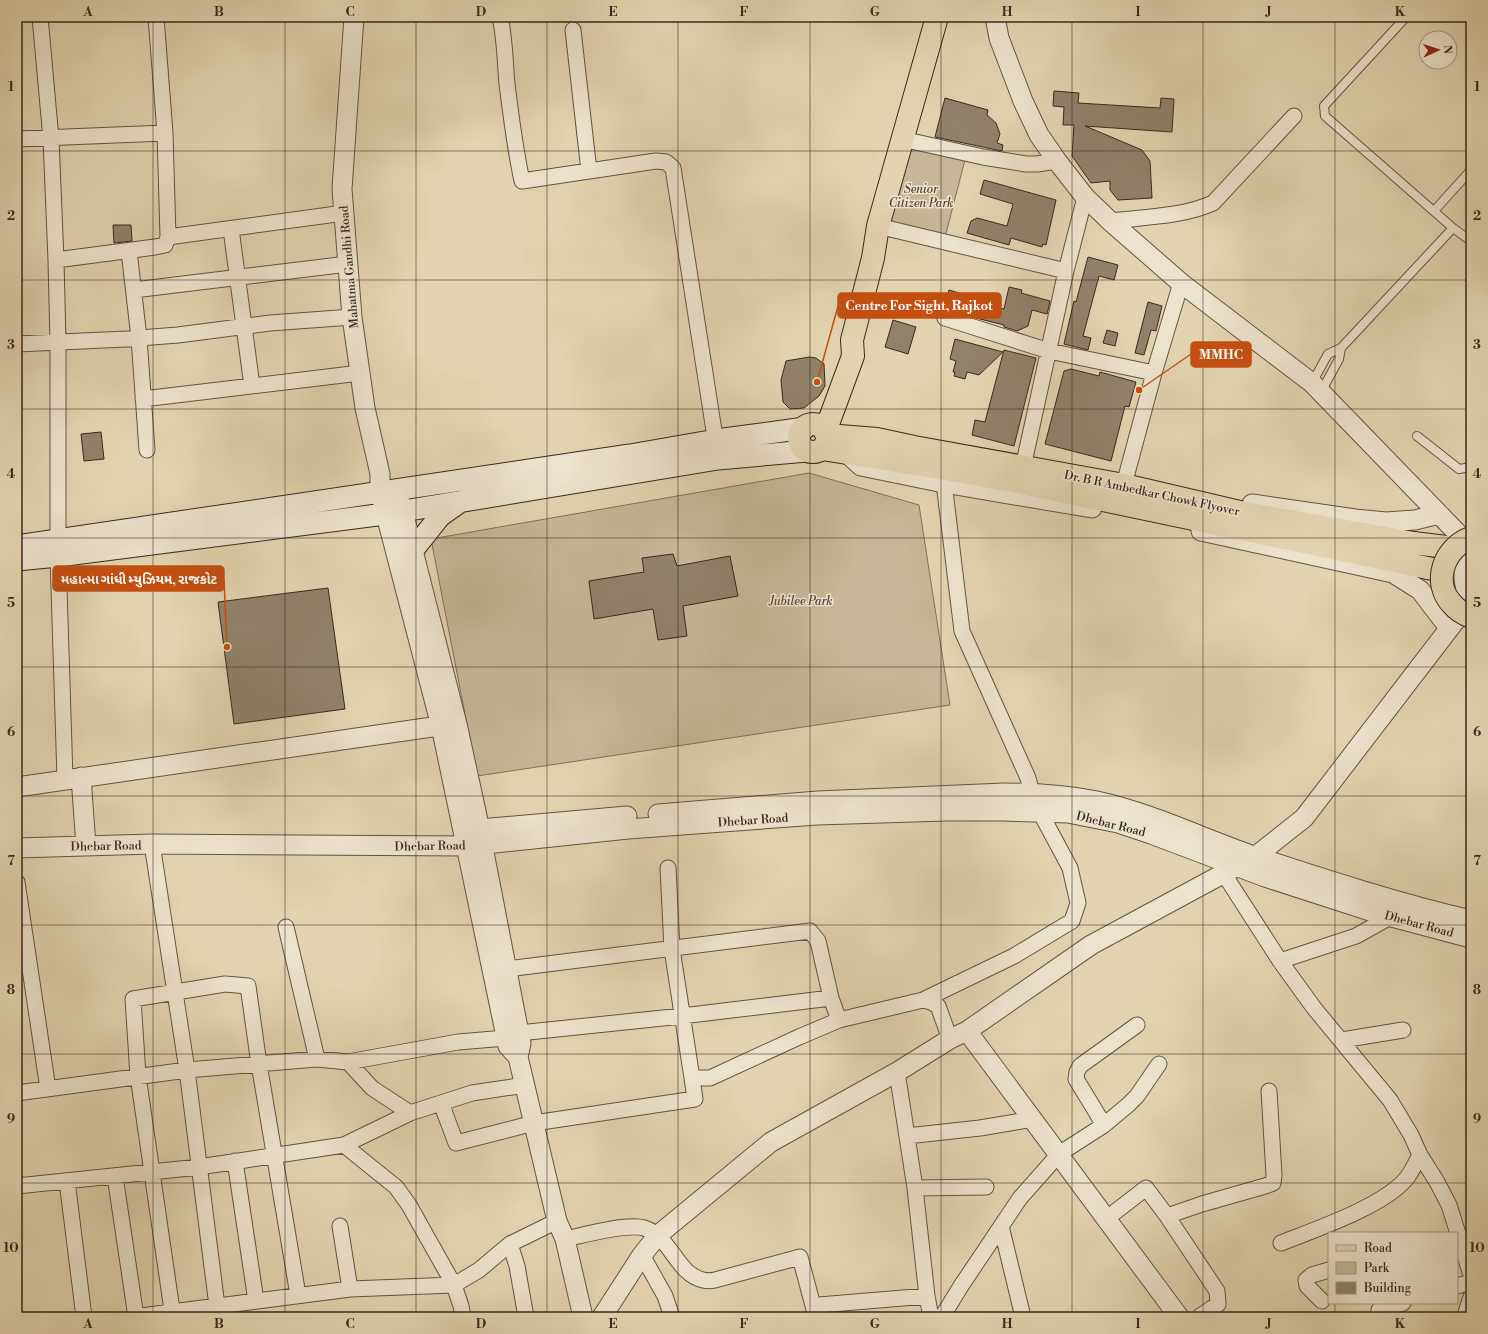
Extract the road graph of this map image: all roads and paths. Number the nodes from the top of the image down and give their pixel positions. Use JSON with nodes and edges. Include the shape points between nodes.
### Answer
{"nodes":[{"id":1,"x":40,"y":17,"type":"edge"},
{"id":2,"x":156,"y":17,"type":"edge"},
{"id":3,"x":354,"y":17,"type":"edge"},
{"id":4,"x":500,"y":17,"type":"edge"},
{"id":5,"x":937,"y":17,"type":"edge"},
{"id":6,"x":983,"y":17,"type":"edge"},
{"id":7,"x":996,"y":17,"type":"edge"},
{"id":8,"x":1406,"y":17,"type":"edge"},
{"id":9,"x":573,"y":30,"type":"dead end"},
{"id":10,"x":999,"y":38,"type":"junction"},
{"id":11,"x":1294,"y":116,"type":"dead end"},
{"id":12,"x":165,"y":133,"type":"junction"},
{"id":13,"x":902,"y":138,"type":"junction"},
{"id":14,"x":17,"y":139,"type":"edge"},
{"id":15,"x":51,"y":139,"type":"junction"},
{"id":16,"x":1057,"y":160,"type":"junction"},
{"id":17,"x":1471,"y":170,"type":"edge"},
{"id":18,"x":589,"y":171,"type":"junction"},
{"id":19,"x":1085,"y":197,"type":"junction"},
{"id":20,"x":1434,"y":211,"type":"junction"},
{"id":21,"x":344,"y":213,"type":"junction"},
{"id":22,"x":1110,"y":221,"type":"junction"},
{"id":23,"x":878,"y":226,"type":"junction"},
{"id":24,"x":1453,"y":228,"type":"junction"},
{"id":25,"x":231,"y":229,"type":"junction"},
{"id":26,"x":168,"y":237,"type":"junction"},
{"id":27,"x":1471,"y":241,"type":"edge"},
{"id":28,"x":129,"y":251,"type":"junction"},
{"id":29,"x":56,"y":260,"type":"junction"},
{"id":30,"x":348,"y":264,"type":"junction"},
{"id":31,"x":1066,"y":271,"type":"junction"},
{"id":32,"x":237,"y":277,"type":"junction"},
{"id":33,"x":1181,"y":283,"type":"junction"},
{"id":34,"x":134,"y":290,"type":"junction"},
{"id":35,"x":352,"y":317,"type":"junction"},
{"id":36,"x":945,"y":318,"type":"dead end"},
{"id":37,"x":244,"y":326,"type":"junction"},
{"id":38,"x":139,"y":338,"type":"junction"},
{"id":39,"x":58,"y":343,"type":"junction"},
{"id":40,"x":17,"y":344,"type":"edge"},
{"id":41,"x":1341,"y":348,"type":"junction"},
{"id":42,"x":1049,"y":351,"type":"junction"},
{"id":43,"x":360,"y":373,"type":"junction"},
{"id":44,"x":1154,"y":373,"type":"junction"},
{"id":45,"x":252,"y":386,"type":"junction"},
{"id":46,"x":1316,"y":387,"type":"junction"},
{"id":47,"x":143,"y":399,"type":"junction"},
{"id":48,"x":1417,"y":436,"type":"dead end"},
{"id":49,"x":817,"y":437,"type":"junction"},
{"id":50,"x":850,"y":445,"type":"junction"},
{"id":51,"x":877,"y":448,"type":"junction"},
{"id":52,"x":717,"y":449,"type":"junction"},
{"id":53,"x":147,"y":450,"type":"dead end"},
{"id":54,"x":1025,"y":458,"type":"junction"},
{"id":55,"x":1471,"y":467,"type":"edge"},
{"id":56,"x":1126,"y":477,"type":"junction"},
{"id":57,"x":944,"y":483,"type":"junction"},
{"id":58,"x":385,"y":486,"type":"junction"},
{"id":59,"x":461,"y":502,"type":"junction"},
{"id":60,"x":394,"y":512,"type":"junction"},
{"id":61,"x":1439,"y":514,"type":"junction"},
{"id":62,"x":1467,"y":542,"type":"edge"},
{"id":63,"x":17,"y":546,"type":"edge"},
{"id":64,"x":58,"y":548,"type":"junction"},
{"id":65,"x":413,"y":550,"type":"junction"},
{"id":66,"x":17,"y":560,"type":"edge"},
{"id":67,"x":1442,"y":571,"type":"junction"},
{"id":68,"x":1471,"y":603,"type":"edge"},
{"id":69,"x":1471,"y":606,"type":"edge"},
{"id":70,"x":1471,"y":617,"type":"edge"},
{"id":71,"x":1449,"y":628,"type":"junction"},
{"id":72,"x":449,"y":725,"type":"junction"},
{"id":73,"x":73,"y":778,"type":"junction"},
{"id":74,"x":17,"y":787,"type":"edge"},
{"id":75,"x":1032,"y":793,"type":"junction"},
{"id":76,"x":1040,"y":812,"type":"junction"},
{"id":77,"x":473,"y":837,"type":"junction"},
{"id":78,"x":152,"y":844,"type":"junction"},
{"id":79,"x":86,"y":846,"type":"junction"},
{"id":80,"x":17,"y":848,"type":"edge"},
{"id":81,"x":1256,"y":856,"type":"junction"},
{"id":82,"x":668,"y":868,"type":"dead end"},
{"id":83,"x":1230,"y":870,"type":"junction"},
{"id":84,"x":17,"y":882,"type":"edge"},
{"id":85,"x":1392,"y":916,"type":"junction"},
{"id":86,"x":1471,"y":920,"type":"edge"},
{"id":87,"x":286,"y":927,"type":"dead end"},
{"id":88,"x":21,"y":937,"type":"edge"},
{"id":89,"x":1471,"y":938,"type":"edge"},
{"id":90,"x":672,"y":949,"type":"junction"},
{"id":91,"x":1280,"y":961,"type":"junction"},
{"id":92,"x":507,"y":969,"type":"junction"},
{"id":93,"x":175,"y":992,"type":"junction"},
{"id":94,"x":831,"y":998,"type":"junction"},
{"id":95,"x":923,"y":1000,"type":"junction"},
{"id":96,"x":682,"y":1016,"type":"junction"},
{"id":97,"x":839,"y":1020,"type":"junction"},
{"id":98,"x":1137,"y":1025,"type":"dead end"},
{"id":99,"x":1403,"y":1030,"type":"dead end"},
{"id":100,"x":512,"y":1035,"type":"junction"},
{"id":101,"x":958,"y":1035,"type":"junction"},
{"id":102,"x":1342,"y":1040,"type":"junction"},
{"id":103,"x":317,"y":1059,"type":"junction"},
{"id":104,"x":348,"y":1062,"type":"junction"},
{"id":105,"x":259,"y":1064,"type":"junction"},
{"id":106,"x":1159,"y":1064,"type":"dead end"},
{"id":107,"x":187,"y":1070,"type":"junction"},
{"id":108,"x":897,"y":1072,"type":"junction"},
{"id":109,"x":138,"y":1076,"type":"junction"},
{"id":110,"x":692,"y":1078,"type":"junction"},
{"id":111,"x":525,"y":1085,"type":"junction"},
{"id":112,"x":48,"y":1089,"type":"junction"},
{"id":113,"x":1269,"y":1091,"type":"dead end"},
{"id":114,"x":17,"y":1093,"type":"edge"},
{"id":115,"x":441,"y":1103,"type":"junction"},
{"id":116,"x":410,"y":1113,"type":"junction"},
{"id":117,"x":1033,"y":1119,"type":"junction"},
{"id":118,"x":534,"y":1123,"type":"junction"},
{"id":119,"x":1104,"y":1125,"type":"junction"},
{"id":120,"x":907,"y":1136,"type":"junction"},
{"id":121,"x":344,"y":1145,"type":"junction"},
{"id":122,"x":1059,"y":1154,"type":"junction"},
{"id":123,"x":274,"y":1155,"type":"junction"},
{"id":124,"x":1420,"y":1155,"type":"junction"},
{"id":125,"x":235,"y":1161,"type":"junction"},
{"id":126,"x":199,"y":1166,"type":"junction"},
{"id":127,"x":153,"y":1172,"type":"junction"},
{"id":128,"x":115,"y":1176,"type":"junction"},
{"id":129,"x":67,"y":1181,"type":"junction"},
{"id":130,"x":17,"y":1186,"type":"edge"},
{"id":131,"x":986,"y":1187,"type":"dead end"},
{"id":132,"x":915,"y":1188,"type":"junction"},
{"id":133,"x":1167,"y":1216,"type":"junction"},
{"id":134,"x":1106,"y":1219,"type":"junction"},
{"id":135,"x":557,"y":1221,"type":"junction"},
{"id":136,"x":340,"y":1226,"type":"dead end"},
{"id":137,"x":1001,"y":1226,"type":"junction"},
{"id":138,"x":1452,"y":1231,"type":"edge"},
{"id":139,"x":658,"y":1235,"type":"junction"},
{"id":140,"x":565,"y":1239,"type":"junction"},
{"id":141,"x":1281,"y":1243,"type":"dead end"},
{"id":142,"x":510,"y":1244,"type":"junction"},
{"id":143,"x":1458,"y":1245,"type":"edge"},
{"id":144,"x":642,"y":1255,"type":"junction"},
{"id":145,"x":1328,"y":1270,"type":"edge"},
{"id":146,"x":1471,"y":1276,"type":"edge"},
{"id":147,"x":1471,"y":1282,"type":"edge"},
{"id":148,"x":454,"y":1284,"type":"junction"},
{"id":149,"x":1458,"y":1286,"type":"edge"},
{"id":150,"x":350,"y":1289,"type":"junction"},
{"id":151,"x":298,"y":1296,"type":"junction"},
{"id":152,"x":927,"y":1296,"type":"junction"},
{"id":153,"x":1471,"y":1297,"type":"edge"},
{"id":154,"x":256,"y":1301,"type":"junction"},
{"id":155,"x":1322,"y":1301,"type":"dead end"},
{"id":156,"x":1400,"y":1304,"type":"edge"},
{"id":157,"x":217,"y":1306,"type":"junction"},
{"id":158,"x":1379,"y":1310,"type":"dead end"},
{"id":159,"x":173,"y":1314,"type":"edge"},
{"id":160,"x":815,"y":1314,"type":"edge"},
{"id":161,"x":84,"y":1317,"type":"edge"},
{"id":162,"x":133,"y":1317,"type":"edge"},
{"id":163,"x":136,"y":1317,"type":"edge"},
{"id":164,"x":463,"y":1317,"type":"edge"},
{"id":165,"x":526,"y":1317,"type":"edge"},
{"id":166,"x":583,"y":1317,"type":"edge"},
{"id":167,"x":602,"y":1317,"type":"edge"},
{"id":168,"x":672,"y":1317,"type":"edge"},
{"id":169,"x":931,"y":1317,"type":"edge"},
{"id":170,"x":942,"y":1317,"type":"edge"},
{"id":171,"x":1023,"y":1317,"type":"edge"},
{"id":172,"x":1179,"y":1317,"type":"edge"},
{"id":173,"x":1199,"y":1317,"type":"edge"},
{"id":174,"x":1466,"y":1317,"type":"edge"}],
"edges":[{"from":1,"to":15,"type":"street"},
{"from":2,"to":12,"type":"street"},
{"from":3,"to":21,"type":"street","name":"Mahatma Gandhi Road","via":[[342,189]]},
{"from":4,"to":18,"type":"street","via":[[515,146],[522,181]]},
{"from":5,"to":13,"type":"main road"},
{"from":6,"to":10,"type":"street"},
{"from":7,"to":10,"type":"street"},
{"from":8,"to":20,"type":"lane","via":[[1324,106],[1324,111],[1325,116]]},
{"from":9,"to":18,"type":"street"},
{"from":10,"to":16,"type":"street","via":[[1039,135]]},
{"from":11,"to":22,"type":"street","via":[[1213,203],[1199,210],[1183,213]]},
{"from":12,"to":15,"type":"street"},
{"from":12,"to":26,"type":"street"},
{"from":13,"to":16,"type":"street","via":[[1026,164]]},
{"from":13,"to":23,"type":"main road"},
{"from":14,"to":15,"type":"street"},
{"from":15,"to":29,"type":"street"},
{"from":16,"to":19,"type":"street"},
{"from":17,"to":20,"type":"lane"},
{"from":18,"to":52,"type":"street","via":[[656,162],[666,162],[673,168]]},
{"from":19,"to":22,"type":"street"},
{"from":19,"to":31,"type":"street"},
{"from":20,"to":24,"type":"lane"},
{"from":21,"to":25,"type":"street"},
{"from":21,"to":30,"type":"street","name":"Mahatma Gandhi Road"},
{"from":22,"to":33,"type":"street"},
{"from":23,"to":31,"type":"street"},
{"from":23,"to":49,"type":"main road","via":[[852,340],[852,356]]},
{"from":24,"to":27,"type":"lane"},
{"from":24,"to":41,"type":"lane"},
{"from":25,"to":26,"type":"street"},
{"from":25,"to":32,"type":"street"},
{"from":26,"to":28,"type":"street","via":[[165,245]]},
{"from":28,"to":29,"type":"street"},
{"from":28,"to":34,"type":"street"},
{"from":29,"to":39,"type":"street"},
{"from":30,"to":32,"type":"street"},
{"from":30,"to":35,"type":"street","name":"Mahatma Gandhi Road"},
{"from":31,"to":42,"type":"street"},
{"from":32,"to":34,"type":"street"},
{"from":32,"to":37,"type":"street"},
{"from":33,"to":44,"type":"street"},
{"from":33,"to":46,"type":"street"},
{"from":34,"to":38,"type":"street"},
{"from":35,"to":37,"type":"street"},
{"from":35,"to":43,"type":"street","name":"Mahatma Gandhi Road"},
{"from":36,"to":42,"type":"street"},
{"from":37,"to":38,"type":"street"},
{"from":37,"to":45,"type":"street"},
{"from":38,"to":39,"type":"street"},
{"from":38,"to":47,"type":"street"},
{"from":39,"to":40,"type":"street"},
{"from":39,"to":64,"type":"street"},
{"from":41,"to":46,"type":"lane","via":[[1339,359]]},
{"from":41,"to":46,"type":"lane","via":[[1328,354]]},
{"from":42,"to":44,"type":"street"},
{"from":42,"to":54,"type":"street"},
{"from":43,"to":45,"type":"street"},
{"from":43,"to":58,"type":"street","name":"Mahatma Gandhi Road","via":[[365,408]]},
{"from":44,"to":56,"type":"street"},
{"from":45,"to":47,"type":"street"},
{"from":46,"to":61,"type":"street"},
{"from":47,"to":53,"type":"street"},
{"from":48,"to":55,"type":"lane","via":[[1459,469]]},
{"from":49,"to":50,"type":"main road","name":"Dr. B R Ambedkar Chowk Flyover"},
{"from":49,"to":52,"type":"main road"},
{"from":50,"to":51,"type":"main road","name":"Dr. B R Ambedkar Chowk Flyover"},
{"from":50,"to":54,"type":"street","via":[[859,431],[866,430],[919,437]]},
{"from":50,"to":57,"type":"street","via":[[856,463],[861,466]]},
{"from":51,"to":62,"type":"main road","name":"Dr. B R Ambedkar Chowk Flyover","via":[[914,448],[1124,485],[1244,513],[1414,543]]},
{"from":51,"to":67,"type":"main road","name":"Dr. B R Ambedkar Chowk Flyover","via":[[1017,482]]},
{"from":52,"to":58,"type":"main road","via":[[630,455]]},
{"from":52,"to":59,"type":"main road"},
{"from":54,"to":56,"type":"street"},
{"from":56,"to":61,"type":"street","via":[[1259,505],[1355,519],[1403,522]]},
{"from":57,"to":71,"type":"street","via":[[1078,506],[1393,573],[1420,590]]},
{"from":57,"to":75,"type":"street","via":[[962,631],[1028,778]]},
{"from":58,"to":60,"type":"street","name":"Mahatma Gandhi Road"},
{"from":58,"to":64,"type":"main road"},
{"from":59,"to":60,"type":"main road"},
{"from":59,"to":65,"type":"main road","via":[[440,516]]},
{"from":60,"to":64,"type":"main road"},
{"from":60,"to":65,"type":"street"},
{"from":60,"to":72,"type":"street"},
{"from":61,"to":62,"type":"street"},
{"from":62,"to":67,"type":"main road","bridge":true,"via":[[1446,559]]},
{"from":62,"to":68,"type":"street","via":[[1463,572],[1466,592]]},
{"from":63,"to":64,"type":"main road"},
{"from":64,"to":66,"type":"main road"},
{"from":64,"to":73,"type":"street"},
{"from":65,"to":72,"type":"street"},
{"from":67,"to":70,"type":"main road","bridge":true,"via":[[1442,583],[1452,605]]},
{"from":69,"to":71,"type":"street"},
{"from":71,"to":81,"type":"street","via":[[1304,818]]},
{"from":72,"to":73,"type":"street"},
{"from":72,"to":77,"type":"street"},
{"from":73,"to":74,"type":"street"},
{"from":73,"to":79,"type":"street"},
{"from":75,"to":76,"type":"street"},
{"from":75,"to":77,"type":"street","name":"Dhebar Road","via":[[818,801]]},
{"from":75,"to":81,"type":"street","name":"Dhebar Road","via":[[1098,801]]},
{"from":76,"to":77,"type":"street","name":"Dhebar Road","via":[[946,811],[818,815]]},
{"from":76,"to":83,"type":"street","name":"Dhebar Road","via":[[1118,823],[1151,834]]},
{"from":76,"to":95,"type":"street","via":[[1070,868],[1078,903],[1072,921],[1014,956]]},
{"from":77,"to":78,"type":"street","name":"Dhebar Road"},
{"from":77,"to":92,"type":"street"},
{"from":77,"to":100,"type":"street"},
{"from":78,"to":79,"type":"street","name":"Dhebar Road"},
{"from":78,"to":93,"type":"street"},
{"from":79,"to":80,"type":"street","name":"Dhebar Road"},
{"from":81,"to":83,"type":"street"},
{"from":81,"to":86,"type":"street","name":"Dhebar Road","via":[[1406,904]]},
{"from":82,"to":90,"type":"street"},
{"from":83,"to":85,"type":"street","name":"Dhebar Road"},
{"from":83,"to":91,"type":"street"},
{"from":83,"to":101,"type":"street","via":[[1091,945]]},
{"from":84,"to":88,"type":"street"},
{"from":85,"to":89,"type":"street","name":"Dhebar Road"},
{"from":85,"to":91,"type":"street","via":[[1356,936]]},
{"from":87,"to":103,"type":"street"},
{"from":88,"to":112,"type":"street"},
{"from":90,"to":92,"type":"street"},
{"from":90,"to":94,"type":"street","via":[[810,932],[818,941]]},
{"from":90,"to":96,"type":"street"},
{"from":91,"to":102,"type":"street","via":[[1314,1008]]},
{"from":92,"to":100,"type":"street"},
{"from":93,"to":105,"type":"street","via":[[225,984],[248,986]]},
{"from":93,"to":107,"type":"street"},
{"from":93,"to":109,"type":"street","via":[[132,999]]},
{"from":94,"to":96,"type":"street"},
{"from":94,"to":97,"type":"street"},
{"from":95,"to":97,"type":"street"},
{"from":95,"to":101,"type":"street","via":[[938,1006]]},
{"from":96,"to":100,"type":"street"},
{"from":96,"to":110,"type":"street"},
{"from":97,"to":110,"type":"street","via":[[710,1078]]},
{"from":98,"to":119,"type":"street","via":[[1080,1066],[1077,1072],[1076,1079]]},
{"from":99,"to":102,"type":"street"},
{"from":100,"to":104,"type":"street"},
{"from":100,"to":111,"type":"street","via":[[508,1046],[518,1057]]},
{"from":101,"to":108,"type":"street"},
{"from":101,"to":117,"type":"street"},
{"from":102,"to":124,"type":"street","via":[[1390,1100]]},
{"from":103,"to":104,"type":"street"},
{"from":103,"to":105,"type":"street"},
{"from":104,"to":116,"type":"street","via":[[372,1088]]},
{"from":105,"to":107,"type":"street"},
{"from":105,"to":123,"type":"street"},
{"from":106,"to":119,"type":"street","via":[[1137,1096]]},
{"from":107,"to":109,"type":"street"},
{"from":107,"to":126,"type":"street"},
{"from":108,"to":120,"type":"street"},
{"from":108,"to":139,"type":"street","via":[[771,1142]]},
{"from":109,"to":112,"type":"street"},
{"from":109,"to":127,"type":"street"},
{"from":110,"to":118,"type":"street","via":[[695,1099]]},
{"from":111,"to":115,"type":"street","via":[[472,1093]]},
{"from":111,"to":118,"type":"street"},
{"from":112,"to":114,"type":"street"},
{"from":113,"to":133,"type":"street","via":[[1273,1183]]},
{"from":115,"to":116,"type":"street"},
{"from":115,"to":118,"type":"street","via":[[456,1143]]},
{"from":116,"to":121,"type":"street"},
{"from":117,"to":120,"type":"street"},
{"from":117,"to":122,"type":"street"},
{"from":118,"to":135,"type":"street"},
{"from":119,"to":122,"type":"street"},
{"from":120,"to":132,"type":"street"},
{"from":121,"to":123,"type":"street"},
{"from":121,"to":148,"type":"street","via":[[396,1187]]},
{"from":122,"to":134,"type":"street"},
{"from":122,"to":137,"type":"street","via":[[1020,1198]]},
{"from":123,"to":125,"type":"street"},
{"from":123,"to":151,"type":"street"},
{"from":124,"to":138,"type":"street","via":[[1449,1205]]},
{"from":124,"to":141,"type":"street","via":[[1406,1178],[1391,1192],[1327,1225]]},
{"from":125,"to":126,"type":"street"},
{"from":125,"to":154,"type":"street"},
{"from":126,"to":127,"type":"street"},
{"from":126,"to":157,"type":"street"},
{"from":127,"to":128,"type":"street"},
{"from":127,"to":159,"type":"street"},
{"from":128,"to":129,"type":"street"},
{"from":128,"to":163,"type":"street"},
{"from":129,"to":130,"type":"street"},
{"from":129,"to":161,"type":"street"},
{"from":131,"to":132,"type":"street"},
{"from":132,"to":152,"type":"street"},
{"from":133,"to":134,"type":"street","via":[[1146,1188]]},
{"from":133,"to":173,"type":"street","via":[[1217,1291],[1218,1304]]},
{"from":134,"to":172,"type":"street"},
{"from":135,"to":140,"type":"street"},
{"from":135,"to":142,"type":"street"},
{"from":136,"to":150,"type":"street"},
{"from":137,"to":170,"type":"street"},
{"from":137,"to":171,"type":"street"},
{"from":139,"to":140,"type":"street","via":[[644,1228],[628,1226]]},
{"from":139,"to":144,"type":"street"},
{"from":139,"to":160,"type":"street","via":[[689,1274],[704,1281],[800,1257]]},
{"from":140,"to":166,"type":"street"},
{"from":142,"to":148,"type":"street","via":[[479,1270]]},
{"from":142,"to":165,"type":"street","via":[[517,1266]]},
{"from":143,"to":146,"type":"street"},
{"from":144,"to":167,"type":"street"},
{"from":144,"to":168,"type":"street","via":[[665,1296]]},
{"from":145,"to":155,"type":"street","via":[[1312,1275],[1306,1280],[1307,1286]]},
{"from":147,"to":149,"type":"street"},
{"from":148,"to":150,"type":"street"},
{"from":148,"to":164,"type":"street"},
{"from":150,"to":151,"type":"street"},
{"from":151,"to":154,"type":"street"},
{"from":152,"to":160,"type":"street","via":[[819,1305]]},
{"from":152,"to":169,"type":"street"},
{"from":153,"to":174,"type":"street"},
{"from":154,"to":157,"type":"street"},
{"from":156,"to":158,"type":"street"},
{"from":157,"to":159,"type":"street"},
{"from":159,"to":163,"type":"street"},
{"from":162,"to":163,"type":"street"}]}
